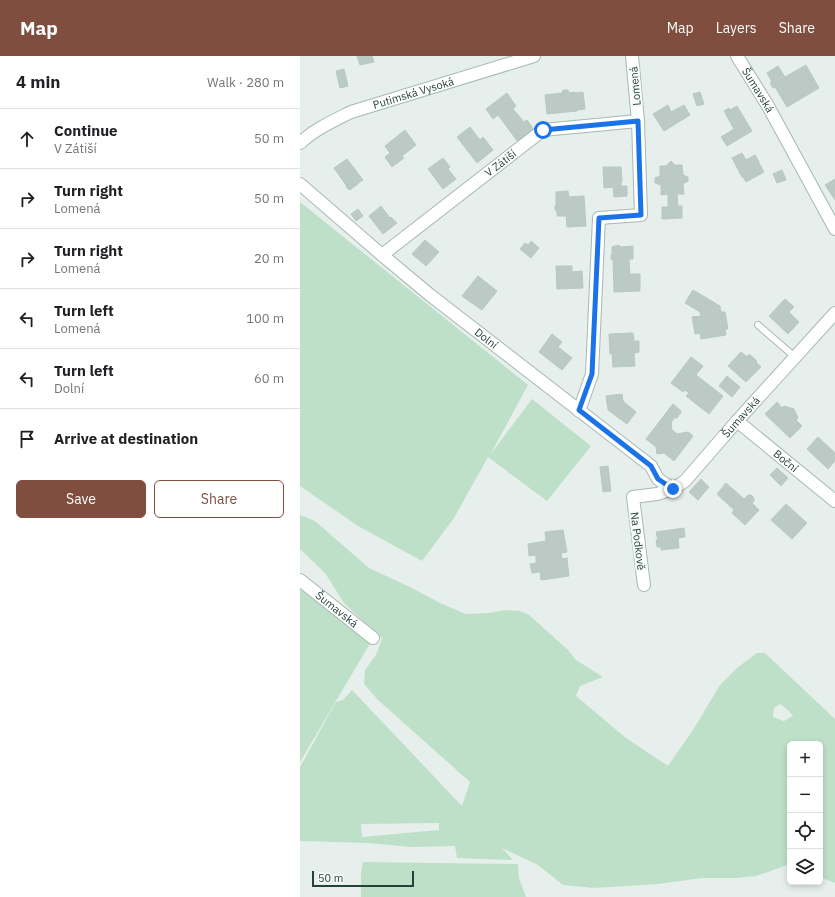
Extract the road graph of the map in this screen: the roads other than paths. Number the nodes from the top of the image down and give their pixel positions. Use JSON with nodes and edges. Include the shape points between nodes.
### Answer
{"nodes":[{"id":1,"x":534,"y":56,"type":"edge"},
{"id":2,"x":632,"y":56,"type":"edge"},
{"id":3,"x":737,"y":56,"type":"edge"},
{"id":4,"x":638,"y":121,"type":"junction"},
{"id":5,"x":300,"y":143,"type":"edge"},
{"id":6,"x":300,"y":184,"type":"edge"},
{"id":7,"x":835,"y":229,"type":"edge"},
{"id":8,"x":382,"y":255,"type":"junction"},
{"id":9,"x":835,"y":313,"type":"edge"},
{"id":10,"x":758,"y":325,"type":"dead end"},
{"id":11,"x":795,"y":357,"type":"junction"},
{"id":12,"x":579,"y":410,"type":"junction"},
{"id":13,"x":737,"y":421,"type":"junction"},
{"id":14,"x":673,"y":489,"type":"junction"},
{"id":15,"x":633,"y":497,"type":"joint"},
{"id":16,"x":835,"y":501,"type":"edge"},
{"id":17,"x":300,"y":580,"type":"edge"},
{"id":18,"x":644,"y":585,"type":"dead end"},
{"id":19,"x":372,"y":638,"type":"dead end"}],
"edges":[{"from":1,"to":5,"type":"street","name":"Putimská Vysoká","via":[[351,112],[330,122]]},
{"from":2,"to":4,"type":"street","name":"Lomená"},
{"from":3,"to":7,"type":"street","name":"Šumavská","via":[[768,106]]},
{"from":4,"to":8,"type":"street","name":"V Zátiší","via":[[543,130]]},
{"from":4,"to":12,"type":"street","name":"Lomená","via":[[641,215],[599,218],[592,374]]},
{"from":6,"to":8,"type":"street","name":"Dolní"},
{"from":8,"to":12,"type":"street","name":"Dolní"},
{"from":9,"to":11,"type":"street","name":"Šumavská"},
{"from":10,"to":11,"type":"lane"},
{"from":11,"to":13,"type":"street","name":"Šumavská"},
{"from":12,"to":14,"type":"street","name":"Dolní","via":[[651,466],[658,479]]},
{"from":13,"to":14,"type":"street","name":"Šumavská","via":[[685,481]]},
{"from":13,"to":16,"type":"street","name":"Boční"},
{"from":14,"to":15,"type":"street","name":"Šumavská"},
{"from":15,"to":18,"type":"street","name":"Na Podkově"},
{"from":17,"to":19,"type":"street","name":"Šumavská"}]}
